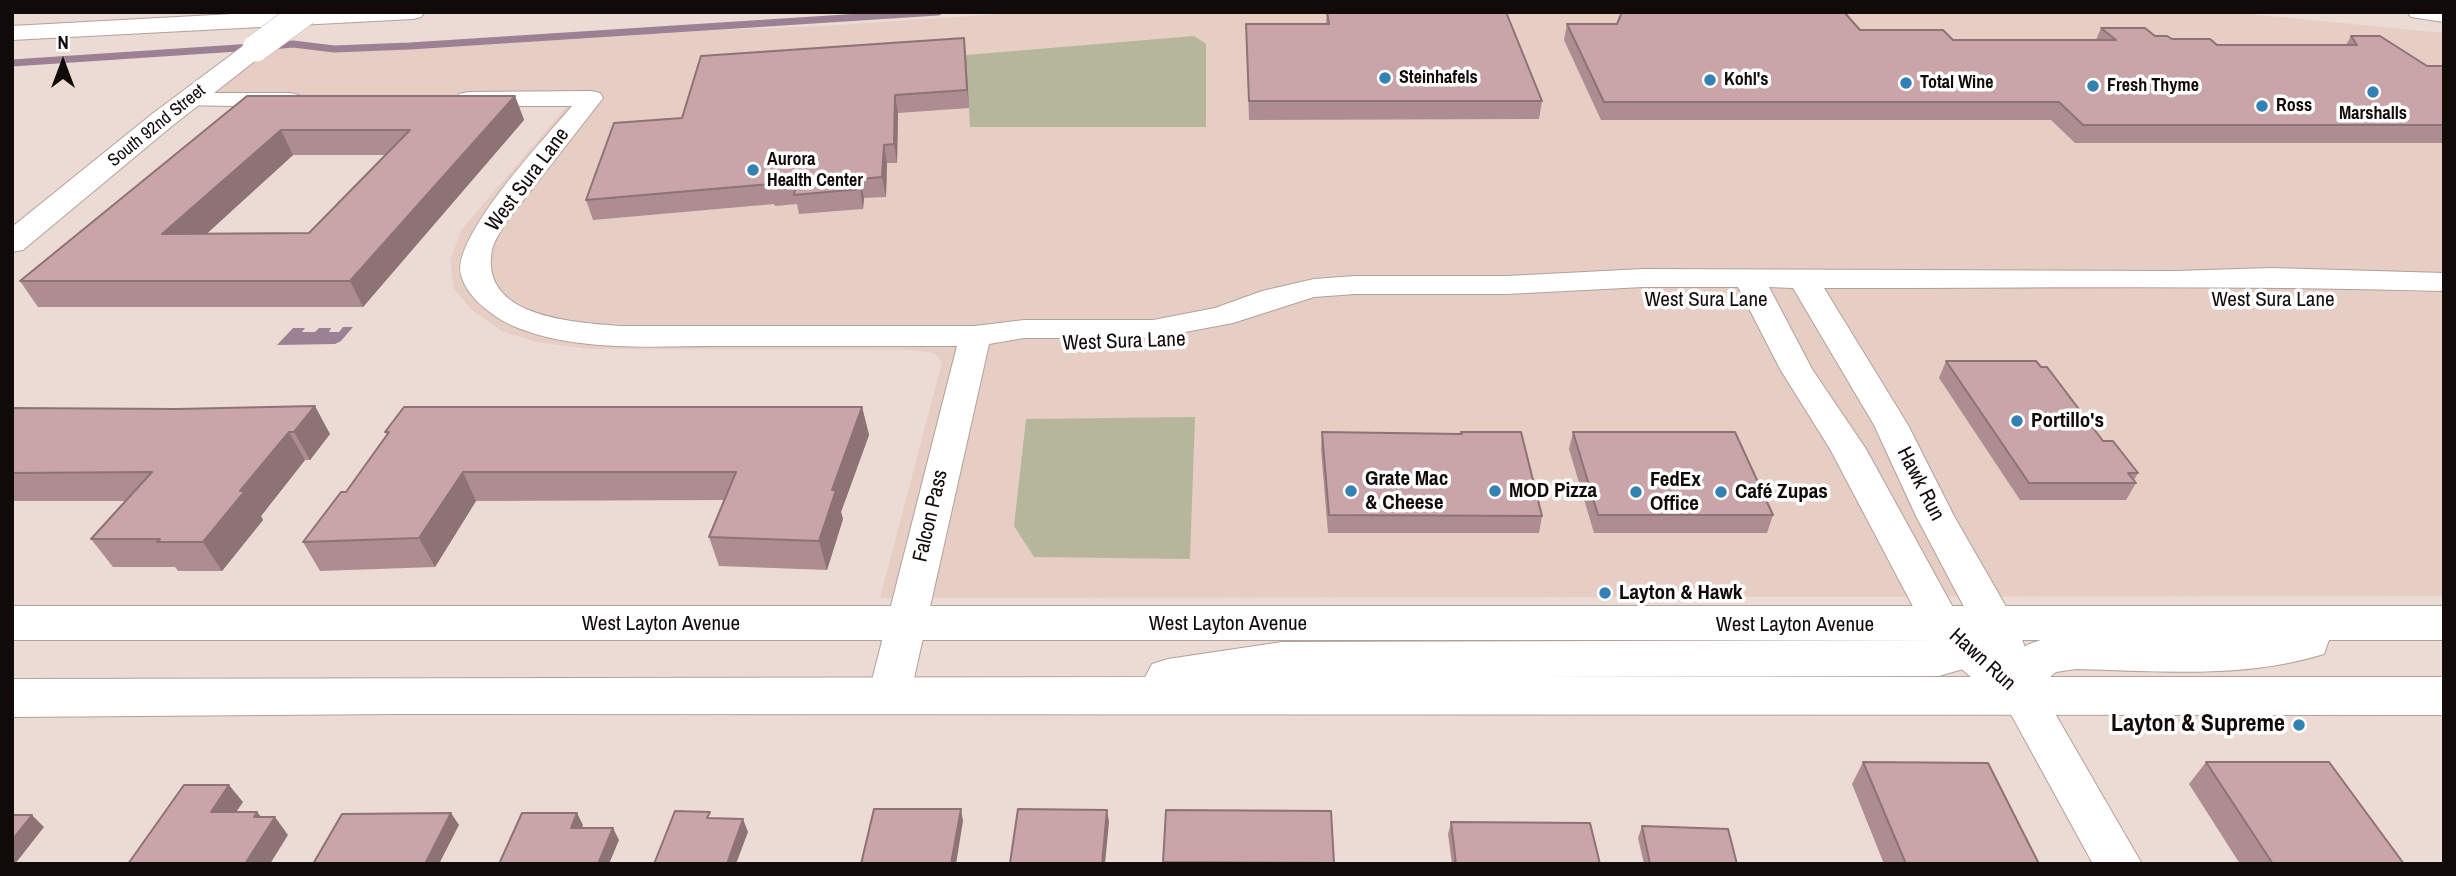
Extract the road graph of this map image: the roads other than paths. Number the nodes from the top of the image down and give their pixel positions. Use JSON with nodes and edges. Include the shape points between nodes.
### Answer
{"nodes":[{"id":1,"x":305,"y":12,"type":"edge"},
{"id":2,"x":413,"y":12,"type":"edge"},
{"id":3,"x":2419,"y":12,"type":"edge"},
{"id":4,"x":2444,"y":15,"type":"edge"},
{"id":5,"x":12,"y":33,"type":"edge"},
{"id":6,"x":440,"y":99,"type":"edge"},
{"id":7,"x":188,"y":100,"type":"junction"},
{"id":8,"x":316,"y":100,"type":"edge"},
{"id":9,"x":12,"y":243,"type":"edge"},
{"id":10,"x":2444,"y":282,"type":"edge"},
{"id":11,"x":1755,"y":289,"type":"junction"},
{"id":12,"x":1810,"y":289,"type":"junction"},
{"id":13,"x":2444,"y":300,"type":"edge"},
{"id":14,"x":975,"y":336,"type":"junction"},
{"id":15,"x":2444,"y":623,"type":"edge"},
{"id":16,"x":22,"y":624,"type":"edge"},
{"id":17,"x":906,"y":624,"type":"junction"},
{"id":18,"x":1969,"y":633,"type":"junction"},
{"id":19,"x":2022,"y":695,"type":"junction"},
{"id":20,"x":889,"y":696,"type":"junction"},
{"id":21,"x":1040,"y":696,"type":"junction"},
{"id":22,"x":2444,"y":696,"type":"edge"},
{"id":23,"x":12,"y":698,"type":"edge"},
{"id":24,"x":2118,"y":864,"type":"edge"}],
"edges":[{"from":1,"to":7,"type":"main road","name":"South 92nd Street","bridge":true},
{"from":2,"to":5,"type":"main road"},
{"from":3,"to":4,"type":"main road"},
{"from":6,"to":14,"type":"street","name":"West Sura Lane","via":[[591,99],[491,223],[478,248],[476,275],[508,313],[561,331],[619,336]]},
{"from":7,"to":8,"type":"street"},
{"from":7,"to":9,"type":"main road","name":"South 92nd Street"},
{"from":10,"to":12,"type":"street","name":"West Sura Lane","via":[[2285,277]]},
{"from":11,"to":12,"type":"street","name":"West Sura Lane"},
{"from":11,"to":14,"type":"street","name":"West Sura Lane","via":[[1324,303],[1229,333],[1154,345],[1021,345]]},
{"from":11,"to":18,"type":"street","via":[[1796,369]]},
{"from":12,"to":13,"type":"street","name":"West Sura Lane"},
{"from":12,"to":18,"type":"street","name":"Hawk Run","via":[[1891,425],[1936,516]]},
{"from":14,"to":17,"type":"street","name":"Falcon Pass"},
{"from":15,"to":18,"type":"main road","name":"West Layton Avenue"},
{"from":15,"to":19,"type":"main road","via":[[2228,654],[2076,652],[2045,656],[2029,667]]},
{"from":16,"to":17,"type":"main road","name":"West Layton Avenue"},
{"from":17,"to":18,"type":"main road","name":"West Layton Avenue"},
{"from":17,"to":20,"type":"street","name":"Falcon Pass"},
{"from":18,"to":19,"type":"street","name":"Hawn Run"},
{"from":18,"to":21,"type":"main road","via":[[1939,658],[1282,660]]},
{"from":19,"to":21,"type":"main road"},
{"from":19,"to":22,"type":"main road"},
{"from":19,"to":24,"type":"street"},
{"from":20,"to":21,"type":"main road"},
{"from":20,"to":23,"type":"main road"}]}
